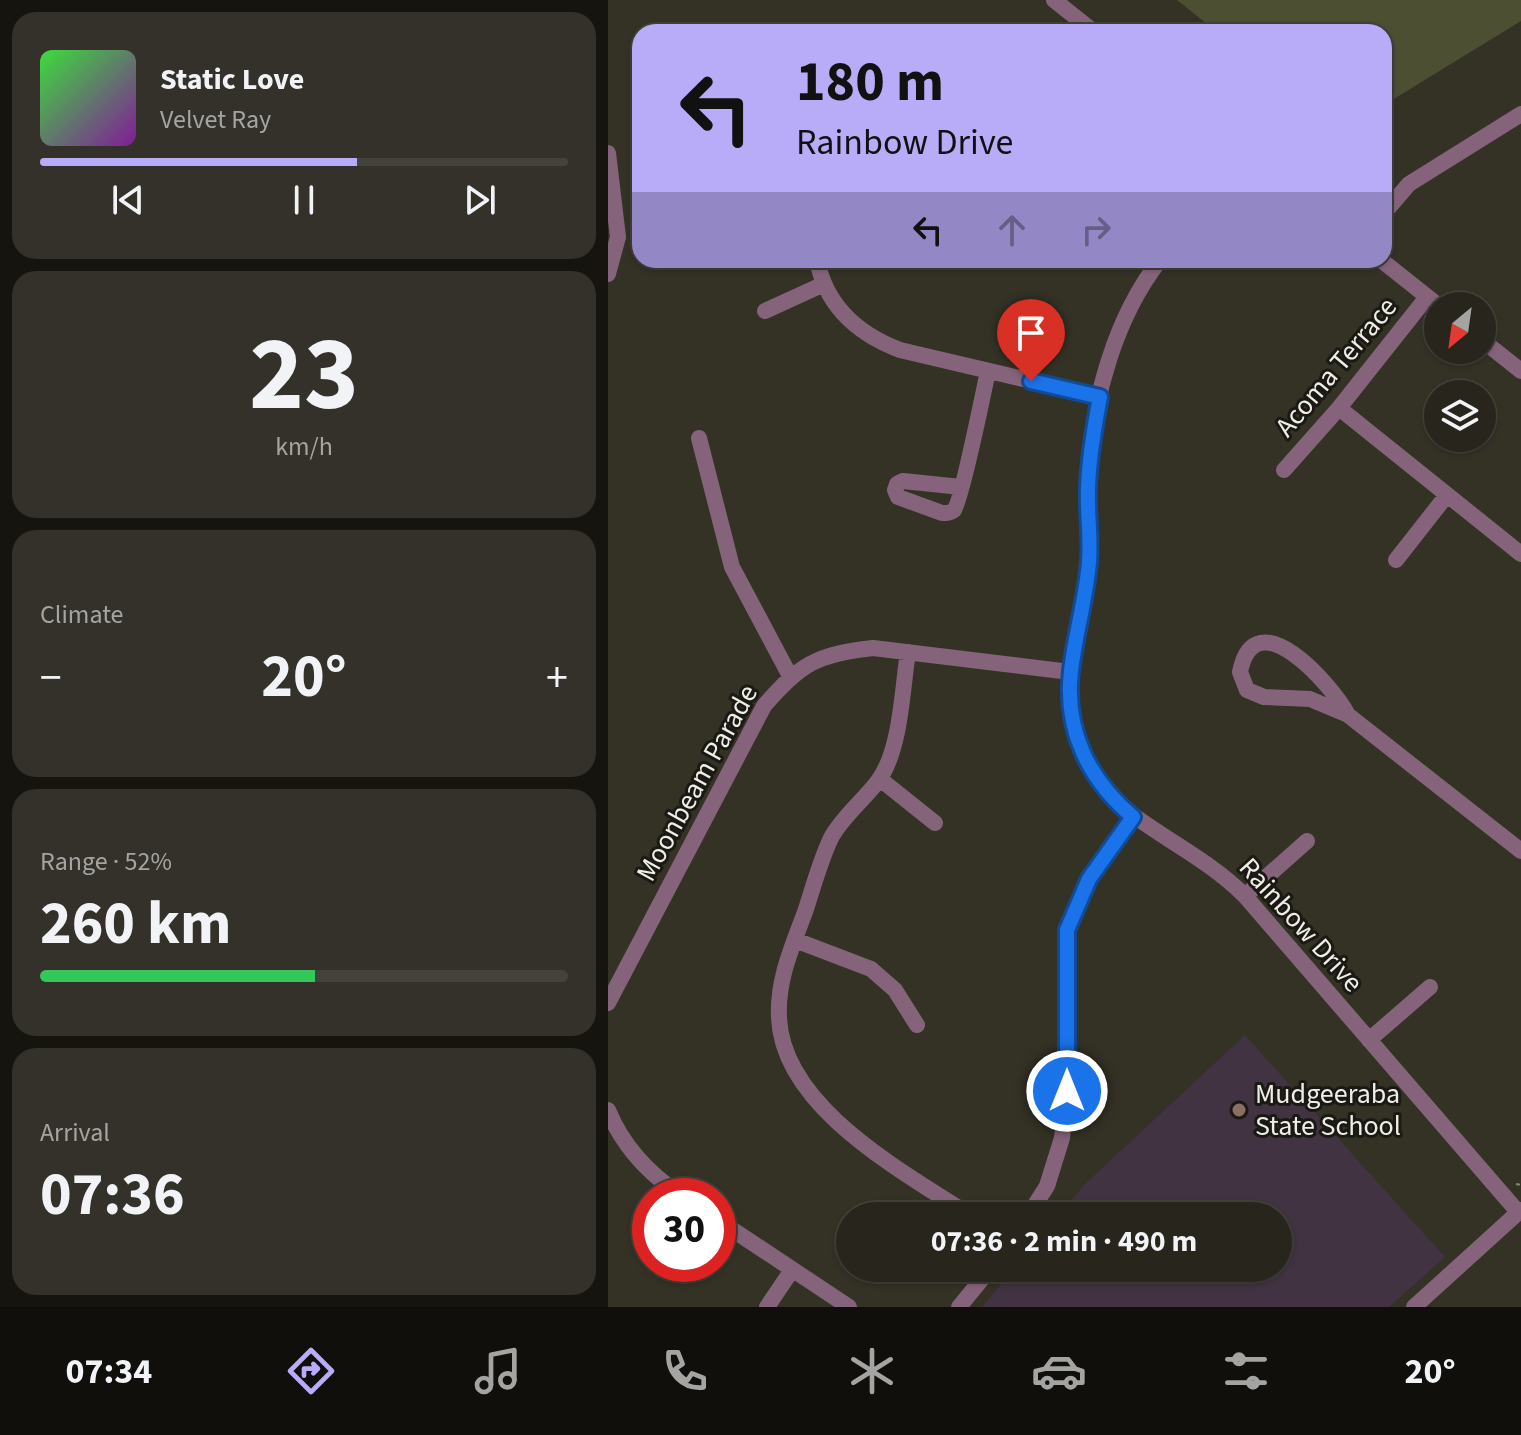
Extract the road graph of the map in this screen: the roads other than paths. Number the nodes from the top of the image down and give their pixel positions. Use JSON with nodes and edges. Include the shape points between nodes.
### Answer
{"nodes":[{"id":1,"x":1054,"y":0,"type":"edge"},
{"id":2,"x":1084,"y":24,"type":"edge"},
{"id":3,"x":1521,"y":114,"type":"edge"},
{"id":4,"x":608,"y":153,"type":"edge"},
{"id":5,"x":1392,"y":204,"type":"edge"},
{"id":6,"x":819,"y":268,"type":"edge"},
{"id":7,"x":1151,"y":268,"type":"edge"},
{"id":8,"x":1391,"y":268,"type":"edge"},
{"id":9,"x":608,"y":274,"type":"edge"},
{"id":10,"x":824,"y":284,"type":"junction"},
{"id":11,"x":1424,"y":294,"type":"edge"},
{"id":12,"x":765,"y":311,"type":"dead end"},
{"id":13,"x":1424,"y":311,"type":"edge"},
{"id":14,"x":1496,"y":351,"type":"edge"},
{"id":15,"x":988,"y":371,"type":"junction"},
{"id":16,"x":1521,"y":371,"type":"edge"},
{"id":17,"x":1100,"y":397,"type":"junction"},
{"id":18,"x":1339,"y":408,"type":"junction"},
{"id":19,"x":699,"y":438,"type":"dead end"},
{"id":20,"x":1284,"y":470,"type":"dead end"},
{"id":21,"x":961,"y":487,"type":"dead end"},
{"id":22,"x":1447,"y":495,"type":"junction"},
{"id":23,"x":1521,"y":554,"type":"edge"},
{"id":24,"x":1396,"y":560,"type":"dead end"},
{"id":25,"x":908,"y":652,"type":"junction"},
{"id":26,"x":1070,"y":672,"type":"junction"},
{"id":27,"x":790,"y":676,"type":"junction"},
{"id":28,"x":1348,"y":715,"type":"junction"},
{"id":29,"x":880,"y":779,"type":"junction"},
{"id":30,"x":1133,"y":817,"type":"junction"},
{"id":31,"x":935,"y":823,"type":"dead end"},
{"id":32,"x":1307,"y":841,"type":"dead end"},
{"id":33,"x":1521,"y":851,"type":"edge"},
{"id":34,"x":1245,"y":896,"type":"junction"},
{"id":35,"x":795,"y":940,"type":"junction"},
{"id":36,"x":1430,"y":987,"type":"dead end"},
{"id":37,"x":608,"y":1003,"type":"edge"},
{"id":38,"x":917,"y":1025,"type":"dead end"},
{"id":39,"x":1369,"y":1040,"type":"junction"},
{"id":40,"x":608,"y":1110,"type":"edge"},
{"id":41,"x":660,"y":1178,"type":"edge"},
{"id":42,"x":950,"y":1202,"type":"edge"},
{"id":43,"x":1037,"y":1202,"type":"edge"},
{"id":44,"x":1520,"y":1211,"type":"edge"},
{"id":45,"x":736,"y":1232,"type":"edge"},
{"id":46,"x":792,"y":1270,"type":"junction"},
{"id":47,"x":980,"y":1282,"type":"edge"},
{"id":48,"x":767,"y":1307,"type":"edge"},
{"id":49,"x":849,"y":1307,"type":"edge"},
{"id":50,"x":959,"y":1307,"type":"edge"},
{"id":51,"x":1414,"y":1307,"type":"edge"}],
"edges":[{"from":1,"to":2,"type":"street"},
{"from":3,"to":5,"type":"street","via":[[1409,184]]},
{"from":4,"to":9,"type":"street","via":[[618,237]]},
{"from":6,"to":10,"type":"street"},
{"from":7,"to":17,"type":"street","name":"Rainbow Drive","via":[[1131,306]]},
{"from":8,"to":11,"type":"street"},
{"from":10,"to":12,"type":"street"},
{"from":10,"to":15,"type":"street","via":[[841,312],[874,339]]},
{"from":13,"to":18,"type":"street","name":"Acoma Terrace"},
{"from":14,"to":16,"type":"street"},
{"from":15,"to":17,"type":"street"},
{"from":15,"to":21,"type":"street"},
{"from":17,"to":26,"type":"street","name":"Rainbow Drive","via":[[1089,465],[1087,582]]},
{"from":18,"to":20,"type":"street","name":"Acoma Terrace"},
{"from":18,"to":22,"type":"street"},
{"from":19,"to":27,"type":"street","via":[[732,567]]},
{"from":22,"to":23,"type":"street"},
{"from":22,"to":24,"type":"street"},
{"from":25,"to":26,"type":"street","name":"Moonbeam Parade"},
{"from":25,"to":27,"type":"street","name":"Moonbeam Parade","via":[[847,651],[820,658]]},
{"from":25,"to":29,"type":"street","via":[[892,750]]},
{"from":26,"to":30,"type":"street","name":"Rainbow Drive","via":[[1069,705],[1080,749],[1099,783]]},
{"from":27,"to":37,"type":"street","name":"Moonbeam Parade","via":[[764,706]]},
{"from":28,"to":28,"type":"street","via":[[1310,699],[1255,695],[1240,677],[1247,652],[1268,643],[1287,649]]},
{"from":28,"to":33,"type":"street"},
{"from":29,"to":31,"type":"street"},
{"from":29,"to":35,"type":"street","via":[[832,836]]},
{"from":30,"to":34,"type":"street","name":"Rainbow Drive","via":[[1217,871]]},
{"from":30,"to":43,"type":"street","via":[[1089,879],[1067,930],[1062,1138]]},
{"from":32,"to":34,"type":"street"},
{"from":34,"to":39,"type":"street","name":"Rainbow Drive"},
{"from":35,"to":38,"type":"street","via":[[871,969],[895,990]]},
{"from":35,"to":42,"type":"street","via":[[783,968],[778,1019],[789,1057],[806,1088],[834,1120]]},
{"from":36,"to":39,"type":"street"},
{"from":39,"to":44,"type":"street","name":"Rainbow Drive"},
{"from":40,"to":41,"type":"street","via":[[635,1157]]},
{"from":44,"to":51,"type":"street"},
{"from":45,"to":46,"type":"street"},
{"from":46,"to":48,"type":"street"},
{"from":46,"to":49,"type":"street"},
{"from":47,"to":50,"type":"street"}]}
